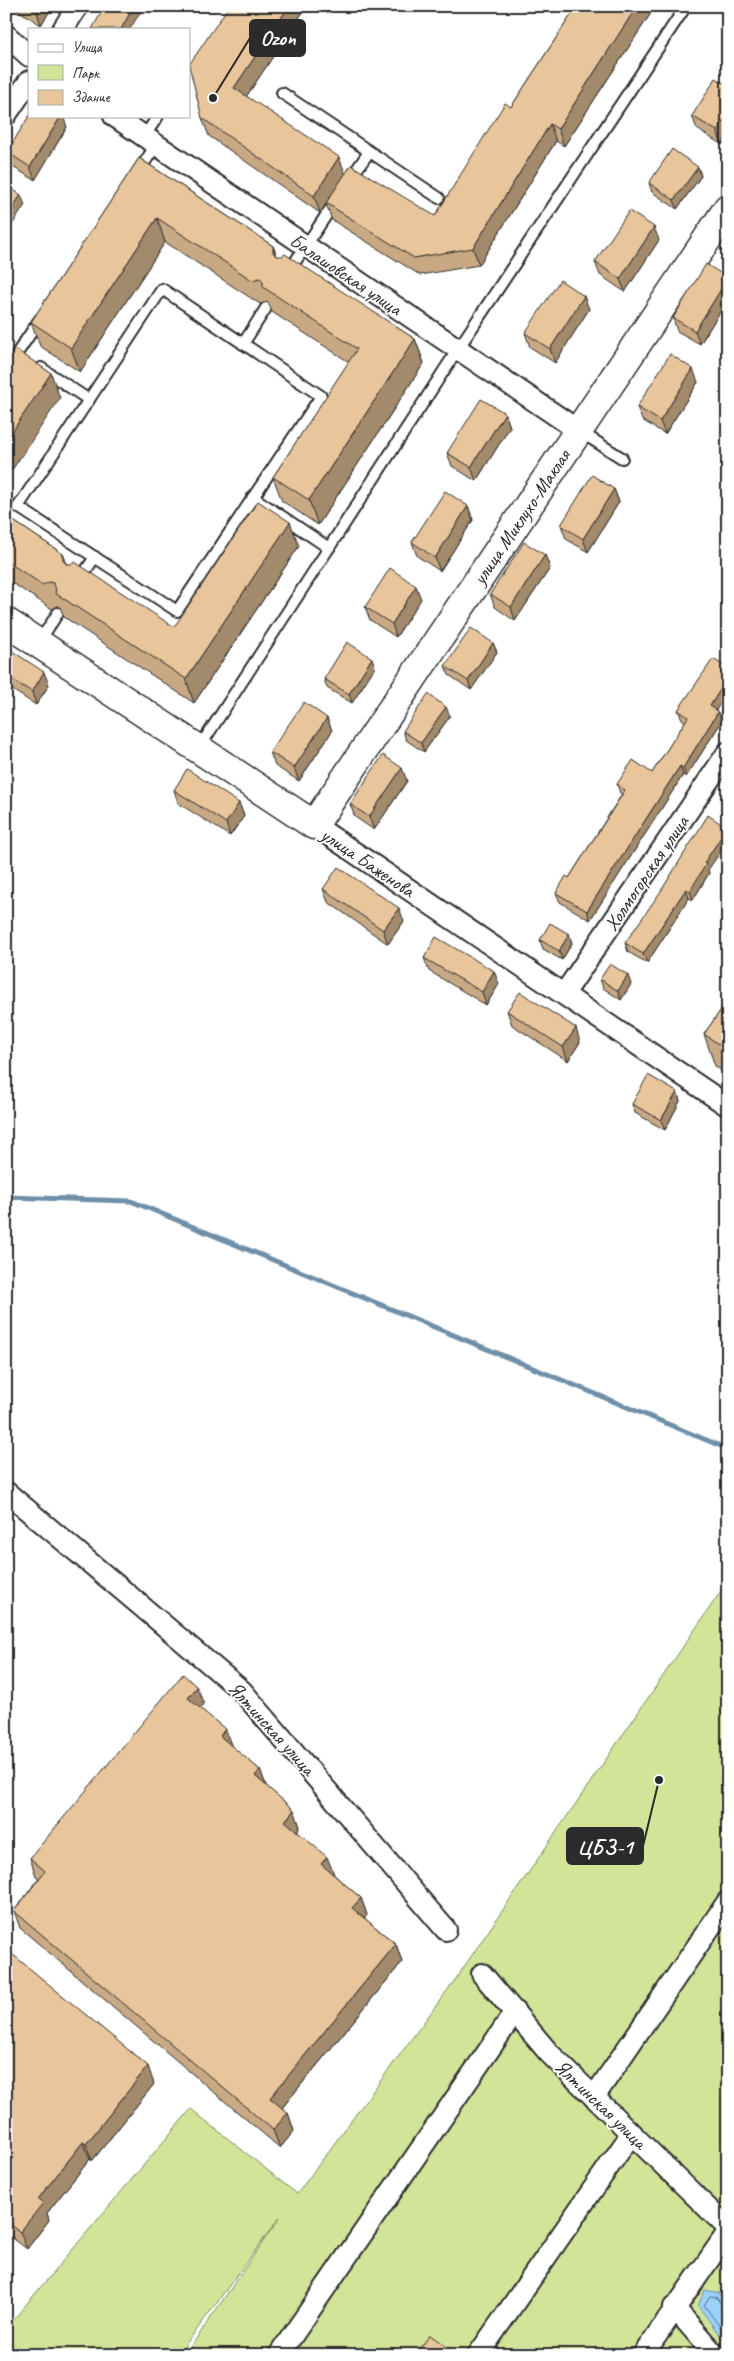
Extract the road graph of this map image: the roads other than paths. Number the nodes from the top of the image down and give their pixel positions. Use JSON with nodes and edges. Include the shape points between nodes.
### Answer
{"nodes":[{"id":1,"x":78,"y":6,"type":"edge"},
{"id":2,"x":682,"y":9,"type":"edge"},
{"id":3,"x":64,"y":28,"type":"edge"},
{"id":4,"x":6,"y":35,"type":"edge"},
{"id":5,"x":28,"y":55,"type":"edge"},
{"id":6,"x":28,"y":82,"type":"edge"},
{"id":7,"x":282,"y":93,"type":"dead end"},
{"id":8,"x":6,"y":115,"type":"edge"},
{"id":9,"x":117,"y":118,"type":"edge"},
{"id":10,"x":157,"y":118,"type":"edge"},
{"id":11,"x":150,"y":141,"type":"junction"},
{"id":12,"x":369,"y":152,"type":"junction"},
{"id":13,"x":129,"y":187,"type":"edge"},
{"id":14,"x":439,"y":198,"type":"dead end"},
{"id":15,"x":728,"y":208,"type":"edge"},
{"id":16,"x":306,"y":246,"type":"junction"},
{"id":17,"x":288,"y":274,"type":"edge"},
{"id":18,"x":266,"y":308,"type":"edge"},
{"id":19,"x":46,"y":311,"type":"edge"},
{"id":20,"x":243,"y":344,"type":"junction"},
{"id":21,"x":458,"y":349,"type":"junction"},
{"id":22,"x":26,"y":358,"type":"junction"},
{"id":23,"x":6,"y":370,"type":"edge"},
{"id":24,"x":89,"y":400,"type":"junction"},
{"id":25,"x":579,"y":431,"type":"junction"},
{"id":26,"x":622,"y":458,"type":"dead end"},
{"id":27,"x":253,"y":497,"type":"junction"},
{"id":28,"x":329,"y":548,"type":"junction"},
{"id":29,"x":95,"y":557,"type":"junction"},
{"id":30,"x":78,"y":582,"type":"edge"},
{"id":31,"x":58,"y":613,"type":"edge"},
{"id":32,"x":6,"y":622,"type":"edge"},
{"id":33,"x":39,"y":643,"type":"junction"},
{"id":34,"x":199,"y":749,"type":"junction"},
{"id":35,"x":728,"y":752,"type":"edge"},
{"id":36,"x":314,"y":826,"type":"junction"},
{"id":37,"x":564,"y":994,"type":"junction"},
{"id":38,"x":728,"y":1106,"type":"edge"},
{"id":39,"x":6,"y":1492,"type":"edge"},
{"id":40,"x":728,"y":1900,"type":"edge"},
{"id":41,"x":446,"y":1930,"type":"dead end"},
{"id":42,"x":482,"y":1974,"type":"dead end"},
{"id":43,"x":515,"y":2012,"type":"junction"},
{"id":44,"x":594,"y":2097,"type":"junction"},
{"id":45,"x":632,"y":2133,"type":"junction"},
{"id":46,"x":726,"y":2223,"type":"edge"},
{"id":47,"x":674,"y":2307,"type":"junction"},
{"id":48,"x":279,"y":2355,"type":"edge"},
{"id":49,"x":478,"y":2355,"type":"edge"},
{"id":50,"x":643,"y":2355,"type":"edge"},
{"id":51,"x":715,"y":2355,"type":"edge"}],
"edges":[{"from":1,"to":3,"type":"street"},
{"from":2,"to":21,"type":"lane"},
{"from":4,"to":5,"type":"street"},
{"from":6,"to":8,"type":"street"},
{"from":7,"to":12,"type":"lane"},
{"from":9,"to":11,"type":"street","name":"Балашовская улица"},
{"from":10,"to":11,"type":"lane"},
{"from":11,"to":13,"type":"lane"},
{"from":11,"to":16,"type":"street","name":"Балашовская улица"},
{"from":12,"to":14,"type":"lane"},
{"from":12,"to":16,"type":"lane"},
{"from":15,"to":25,"type":"street","name":"улица Миклухо-Маклая"},
{"from":16,"to":17,"type":"lane"},
{"from":16,"to":21,"type":"street","name":"Балашовская улица"},
{"from":18,"to":20,"type":"lane"},
{"from":19,"to":22,"type":"lane"},
{"from":20,"to":24,"type":"lane","via":[[162,289]]},
{"from":20,"to":27,"type":"lane","via":[[321,396]]},
{"from":21,"to":25,"type":"street","name":"Балашовская улица"},
{"from":21,"to":28,"type":"lane"},
{"from":22,"to":23,"type":"lane"},
{"from":22,"to":24,"type":"lane"},
{"from":24,"to":29,"type":"lane","via":[[18,507]]},
{"from":25,"to":26,"type":"lane"},
{"from":25,"to":36,"type":"street","name":"улица Миклухо-Маклая"},
{"from":27,"to":28,"type":"lane"},
{"from":27,"to":29,"type":"lane","via":[[177,611]]},
{"from":28,"to":34,"type":"lane"},
{"from":29,"to":30,"type":"lane"},
{"from":31,"to":33,"type":"lane"},
{"from":32,"to":33,"type":"street","name":"улица Баженова"},
{"from":33,"to":34,"type":"street","name":"улица Баженова"},
{"from":34,"to":36,"type":"street","name":"улица Баженова"},
{"from":35,"to":37,"type":"street","name":"Холмогорская улица"},
{"from":36,"to":37,"type":"street","name":"улица Баженова"},
{"from":37,"to":38,"type":"street","name":"улица Баженова"},
{"from":39,"to":41,"type":"street","name":"Ялтинская улица","via":[[242,1691]]},
{"from":40,"to":44,"type":"street"},
{"from":42,"to":43,"type":"street","name":"Ялтинская улица"},
{"from":43,"to":44,"type":"street","name":"Ялтинская улица"},
{"from":43,"to":48,"type":"street"},
{"from":44,"to":45,"type":"street","name":"Ялтинская улица"},
{"from":45,"to":46,"type":"street","name":"Ялтинская улица"},
{"from":45,"to":49,"type":"street"},
{"from":46,"to":47,"type":"street"},
{"from":47,"to":50,"type":"street"},
{"from":47,"to":51,"type":"street"}]}
